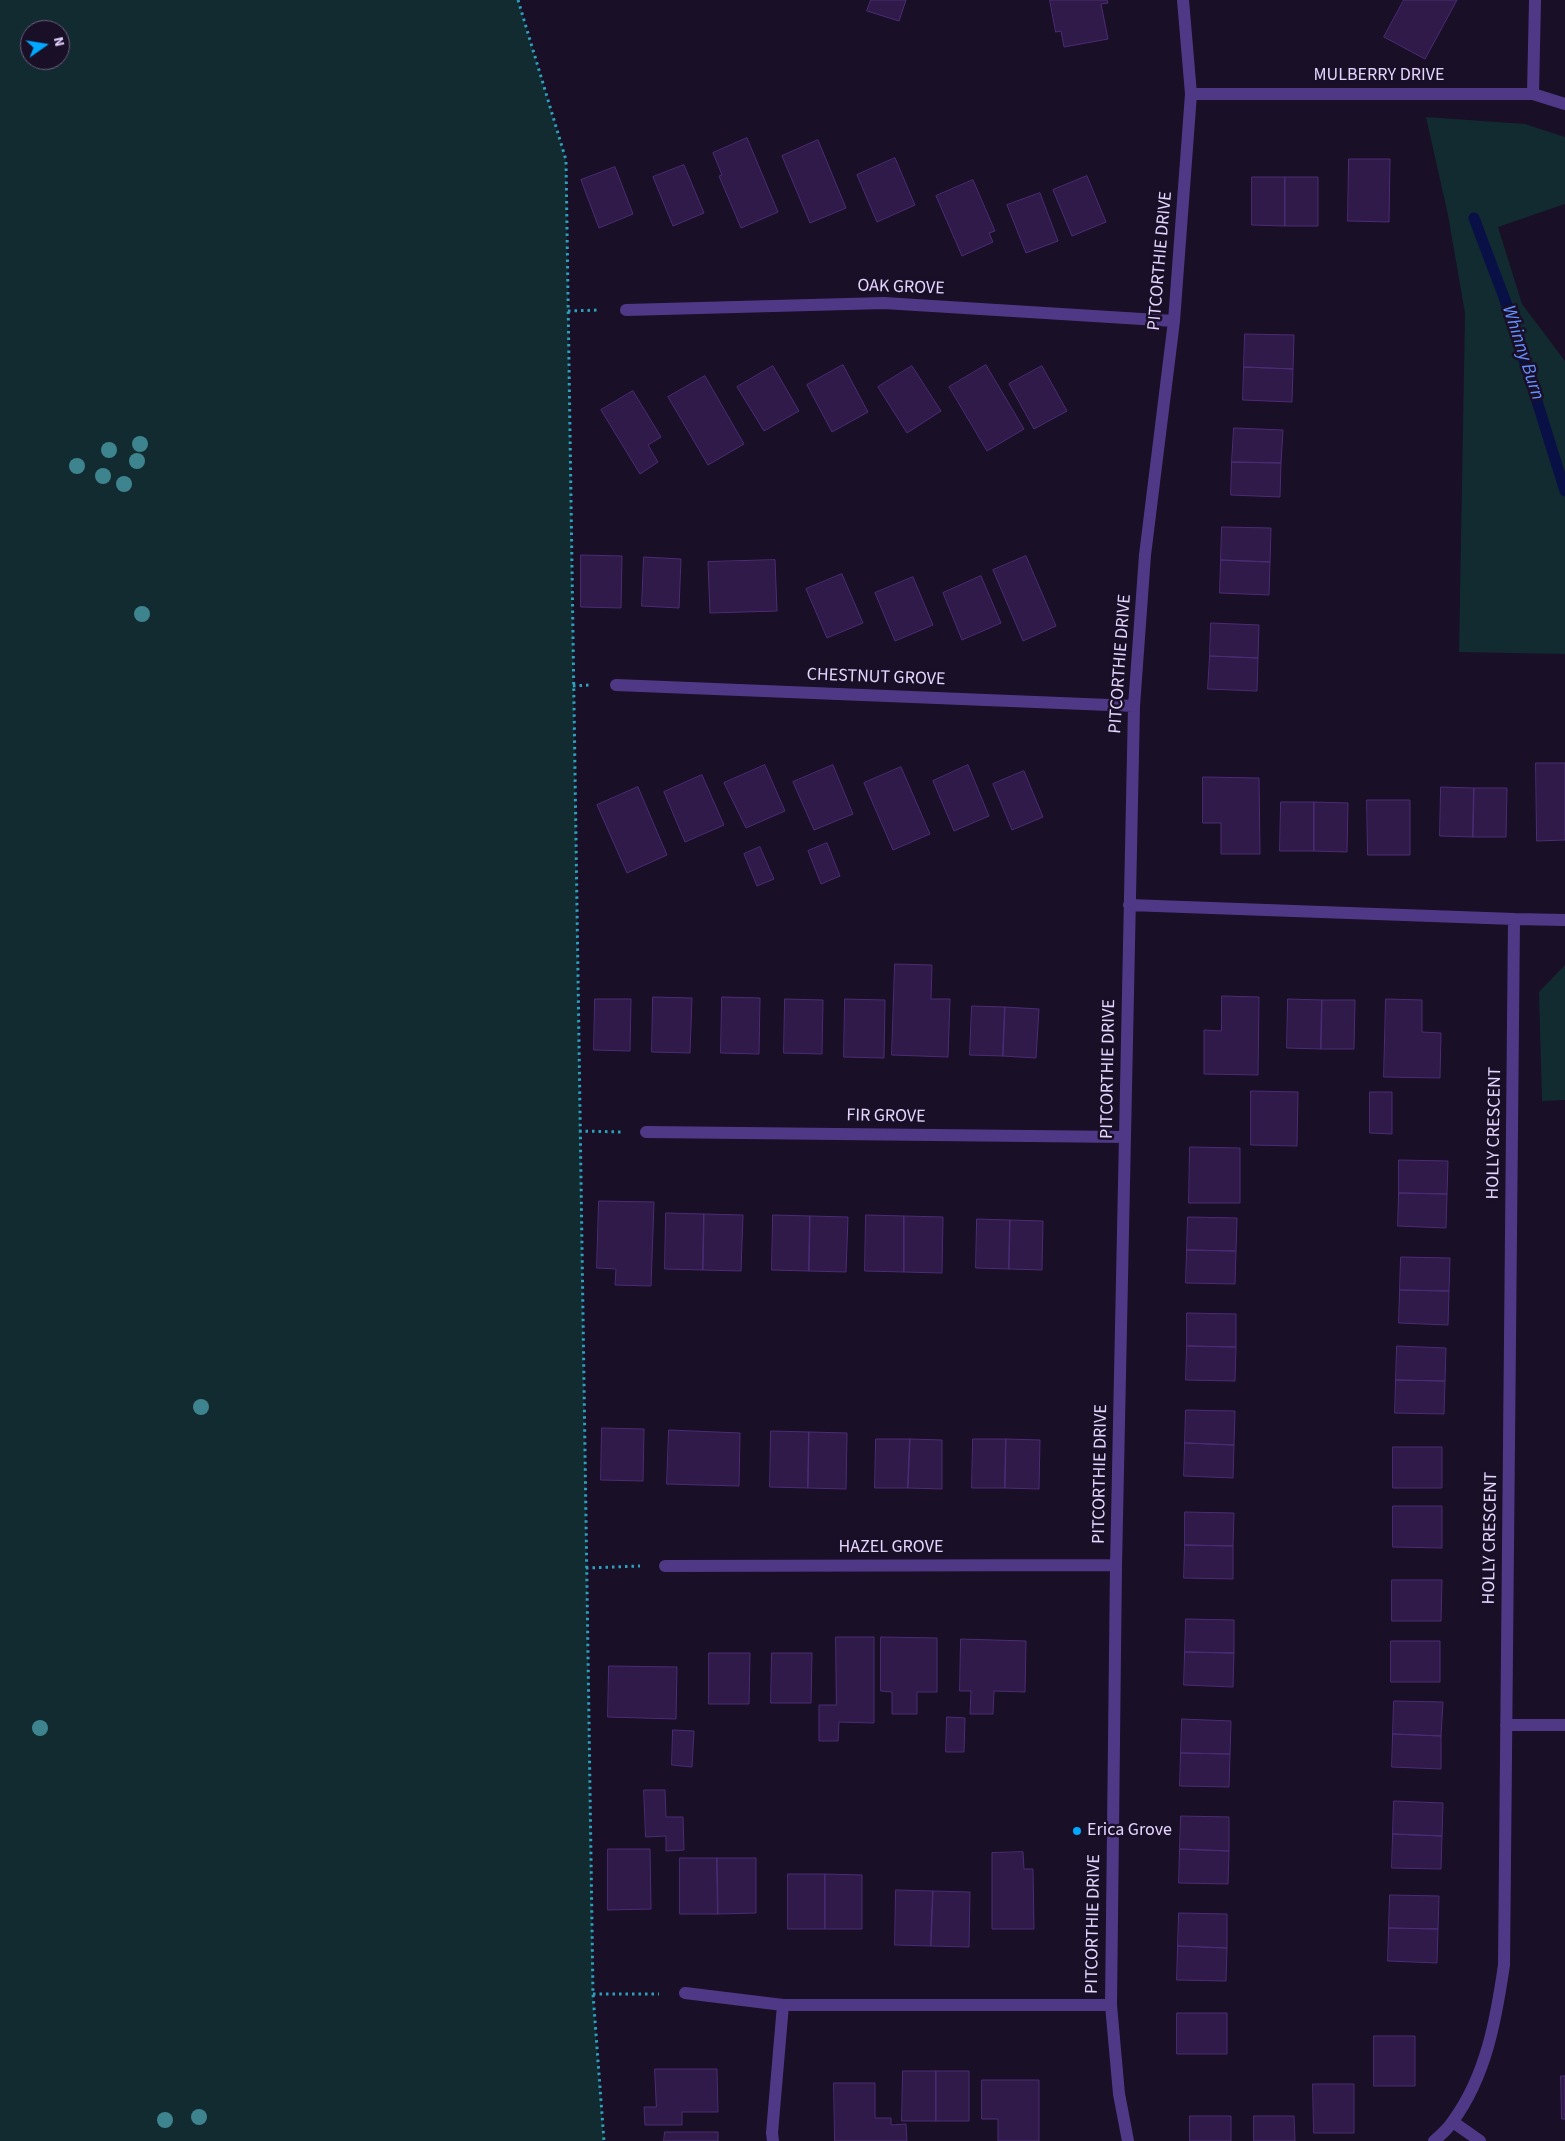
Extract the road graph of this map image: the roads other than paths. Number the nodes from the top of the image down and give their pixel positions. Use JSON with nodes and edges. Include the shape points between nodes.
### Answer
{"nodes":[{"id":1,"x":1183,"y":0,"type":"edge"},
{"id":2,"x":1535,"y":0,"type":"edge"},
{"id":3,"x":1192,"y":94,"type":"junction"},
{"id":4,"x":1533,"y":94,"type":"junction"},
{"id":5,"x":1565,"y":104,"type":"edge"},
{"id":6,"x":626,"y":310,"type":"dead end"},
{"id":7,"x":1174,"y":322,"type":"junction"},
{"id":8,"x":616,"y":685,"type":"dead end"},
{"id":9,"x":1134,"y":706,"type":"junction"},
{"id":10,"x":1130,"y":905,"type":"junction"},
{"id":11,"x":1514,"y":919,"type":"junction"},
{"id":12,"x":1565,"y":920,"type":"edge"},
{"id":13,"x":646,"y":1132,"type":"road end"},
{"id":14,"x":1125,"y":1137,"type":"junction"},
{"id":15,"x":1116,"y":1565,"type":"junction"},
{"id":16,"x":665,"y":1566,"type":"road end"},
{"id":17,"x":1506,"y":1725,"type":"junction"},
{"id":18,"x":1565,"y":1725,"type":"edge"},
{"id":19,"x":685,"y":1993,"type":"road end"},
{"id":20,"x":783,"y":2005,"type":"junction"},
{"id":21,"x":1111,"y":2005,"type":"junction"},
{"id":22,"x":1453,"y":2122,"type":"junction"},
{"id":23,"x":773,"y":2141,"type":"edge"},
{"id":24,"x":1128,"y":2141,"type":"edge"},
{"id":25,"x":1434,"y":2141,"type":"edge"},
{"id":26,"x":1480,"y":2141,"type":"edge"}],
"edges":[{"from":1,"to":3,"type":"street","name":"PITCORTHIE DRIVE"},
{"from":2,"to":4,"type":"street"},
{"from":3,"to":4,"type":"street","name":"MULBERRY DRIVE"},
{"from":3,"to":7,"type":"street","name":"PITCORTHIE DRIVE"},
{"from":4,"to":5,"type":"street","name":"MULBERRY DRIVE"},
{"from":6,"to":7,"type":"street","name":"OAK GROVE","via":[[884,303]]},
{"from":7,"to":9,"type":"street","name":"PITCORTHIE DRIVE","via":[[1145,555]]},
{"from":8,"to":9,"type":"street","name":"CHESTNUT GROVE"},
{"from":9,"to":10,"type":"street","name":"PITCORTHIE DRIVE"},
{"from":10,"to":11,"type":"street"},
{"from":10,"to":14,"type":"street","name":"PITCORTHIE DRIVE"},
{"from":11,"to":12,"type":"street"},
{"from":11,"to":17,"type":"street","name":"HOLLY CRESCENT"},
{"from":13,"to":14,"type":"street","name":"FIR GROVE"},
{"from":14,"to":15,"type":"street","name":"PITCORTHIE DRIVE"},
{"from":15,"to":16,"type":"street","name":"HAZEL GROVE"},
{"from":15,"to":21,"type":"street","name":"PITCORTHIE DRIVE"},
{"from":17,"to":18,"type":"street"},
{"from":17,"to":22,"type":"street","name":"HOLLY CRESCENT","via":[[1504,1965],[1497,2014],[1481,2071]]},
{"from":19,"to":20,"type":"street"},
{"from":20,"to":21,"type":"street"},
{"from":20,"to":23,"type":"street"},
{"from":21,"to":24,"type":"street","name":"PITCORTHIE DRIVE","via":[[1119,2094]]},
{"from":22,"to":25,"type":"street","name":"HOLLY CRESCENT"},
{"from":22,"to":26,"type":"street"}]}
